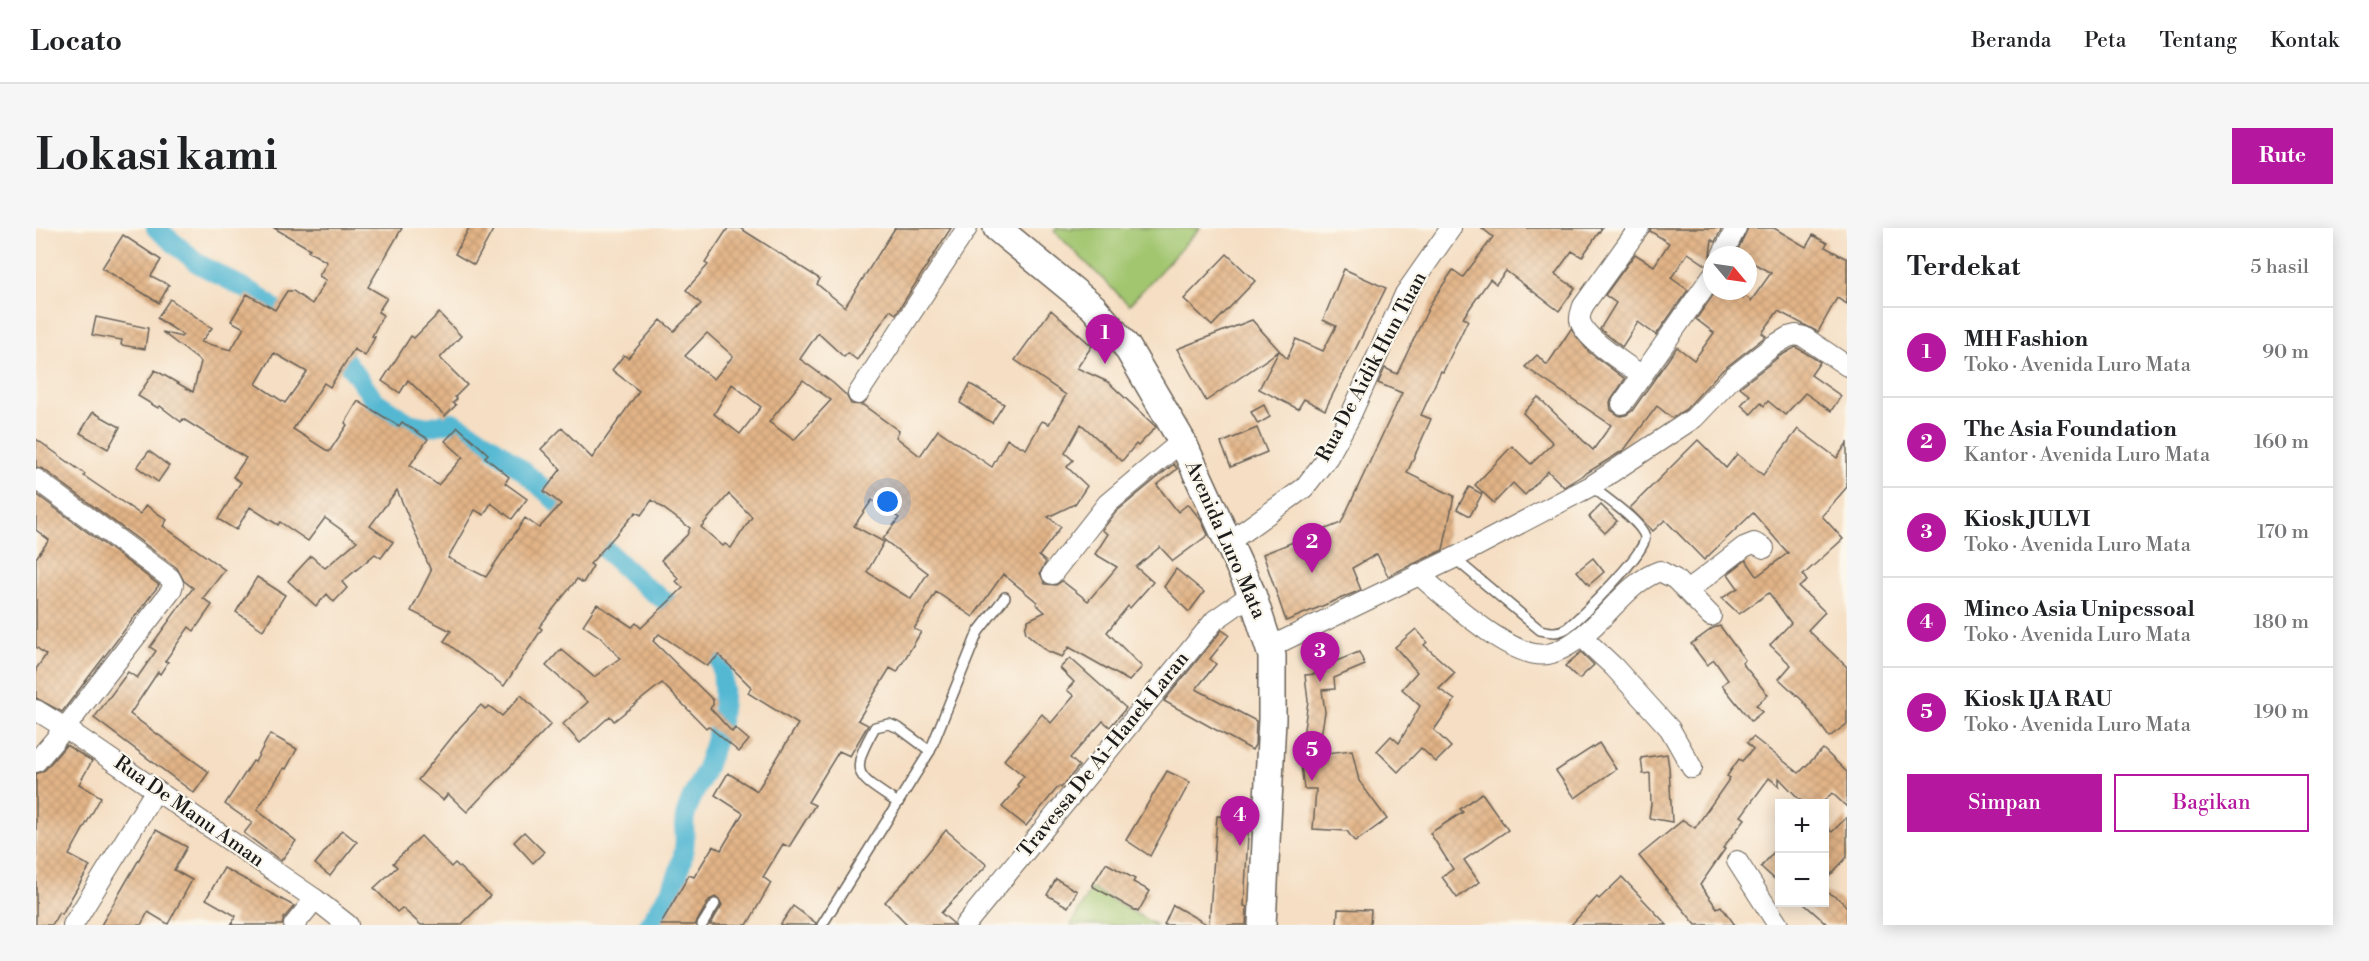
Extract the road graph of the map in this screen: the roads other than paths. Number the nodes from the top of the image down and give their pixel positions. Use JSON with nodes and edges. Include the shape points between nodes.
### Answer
{"nodes":[{"id":1,"x":967,"y":228,"type":"edge"},
{"id":2,"x":997,"y":228,"type":"edge"},
{"id":3,"x":1451,"y":228,"type":"edge"},
{"id":4,"x":1639,"y":228,"type":"edge"},
{"id":5,"x":1736,"y":228,"type":"edge"},
{"id":6,"x":1727,"y":246,"type":"edge"},
{"id":7,"x":1703,"y":289,"type":"edge"},
{"id":8,"x":1847,"y":366,"type":"edge"},
{"id":9,"x":1642,"y":376,"type":"junction"},
{"id":10,"x":858,"y":394,"type":"dead end"},
{"id":11,"x":1622,"y":404,"type":"dead end"},
{"id":12,"x":1182,"y":441,"type":"junction"},
{"id":13,"x":36,"y":479,"type":"edge"},
{"id":14,"x":1591,"y":486,"type":"junction"},
{"id":15,"x":1228,"y":542,"type":"junction"},
{"id":16,"x":1764,"y":548,"type":"dead end"},
{"id":17,"x":1454,"y":558,"type":"junction"},
{"id":18,"x":1052,"y":574,"type":"dead end"},
{"id":19,"x":1418,"y":574,"type":"junction"},
{"id":20,"x":1687,"y":591,"type":"junction"},
{"id":21,"x":1252,"y":594,"type":"junction"},
{"id":22,"x":1005,"y":597,"type":"dead end"},
{"id":23,"x":1711,"y":616,"type":"dead end"},
{"id":24,"x":1582,"y":637,"type":"junction"},
{"id":25,"x":1270,"y":647,"type":"junction"},
{"id":26,"x":36,"y":710,"type":"edge"},
{"id":27,"x":65,"y":728,"type":"junction"},
{"id":28,"x":930,"y":751,"type":"junction"},
{"id":29,"x":36,"y":762,"type":"edge"},
{"id":30,"x":1692,"y":768,"type":"dead end"},
{"id":31,"x":156,"y":790,"type":"junction"},
{"id":32,"x":898,"y":803,"type":"junction"},
{"id":33,"x":1737,"y":861,"type":"dead end"},
{"id":34,"x":315,"y":899,"type":"junction"},
{"id":35,"x":715,"y":904,"type":"dead end"},
{"id":36,"x":73,"y":925,"type":"edge"},
{"id":37,"x":294,"y":925,"type":"edge"},
{"id":38,"x":348,"y":925,"type":"edge"},
{"id":39,"x":702,"y":925,"type":"edge"},
{"id":40,"x":822,"y":925,"type":"edge"},
{"id":41,"x":965,"y":925,"type":"edge"},
{"id":42,"x":1262,"y":925,"type":"edge"},
{"id":43,"x":1778,"y":925,"type":"edge"}],
"edges":[{"from":1,"to":10,"type":"street"},
{"from":2,"to":12,"type":"main road","name":"Avenida Luro Mata","via":[[1093,307],[1127,347]]},
{"from":3,"to":15,"type":"street","name":"Rua De Aidik Hun Tuan","via":[[1406,294],[1328,457],[1304,488]]},
{"from":4,"to":9,"type":"street","via":[[1583,306],[1579,318],[1594,340]]},
{"from":5,"to":6,"type":"street"},
{"from":7,"to":9,"type":"street"},
{"from":8,"to":14,"type":"street","via":[[1804,337],[1788,337],[1732,377],[1694,418]]},
{"from":9,"to":11,"type":"street"},
{"from":12,"to":15,"type":"main road","name":"Avenida Luro Mata"},
{"from":12,"to":18,"type":"street","via":[[1107,504]]},
{"from":13,"to":27,"type":"street","via":[[173,584]]},
{"from":14,"to":17,"type":"street"},
{"from":14,"to":17,"type":"lane","via":[[1632,520],[1645,535],[1645,542],[1619,576],[1566,628],[1553,633],[1540,630]]},
{"from":15,"to":21,"type":"main road","name":"Avenida Luro Mata"},
{"from":16,"to":20,"type":"street","via":[[1754,543],[1743,547]]},
{"from":17,"to":19,"type":"street"},
{"from":19,"to":24,"type":"street","via":[[1499,640],[1530,654],[1551,654]]},
{"from":19,"to":25,"type":"street"},
{"from":20,"to":23,"type":"street"},
{"from":20,"to":24,"type":"street","via":[[1660,571],[1650,574]]},
{"from":21,"to":25,"type":"main road","name":"Avenida Luro Mata"},
{"from":21,"to":41,"type":"street","name":"Travessa De Ai-Hanek Laran","via":[[1215,620]]},
{"from":22,"to":28,"type":"lane","via":[[978,632]]},
{"from":24,"to":30,"type":"street","via":[[1670,729]]},
{"from":25,"to":42,"type":"main road","name":"Avenida Luro Mata","via":[[1272,719]]},
{"from":26,"to":27,"type":"street","name":"Rua De Manu Aman"},
{"from":27,"to":29,"type":"street"},
{"from":27,"to":31,"type":"street","name":"Rua De Manu Aman"},
{"from":28,"to":32,"type":"lane"},
{"from":28,"to":32,"type":"lane","via":[[899,728],[889,724],[874,727],[860,753],[859,768],[864,780]]},
{"from":31,"to":34,"type":"street","name":"Rua De Manu Aman"},
{"from":31,"to":36,"type":"street"},
{"from":32,"to":40,"type":"lane"},
{"from":33,"to":43,"type":"street"},
{"from":34,"to":37,"type":"street"},
{"from":34,"to":38,"type":"street","name":"Rua De Manu Aman"},
{"from":35,"to":39,"type":"lane"}]}
